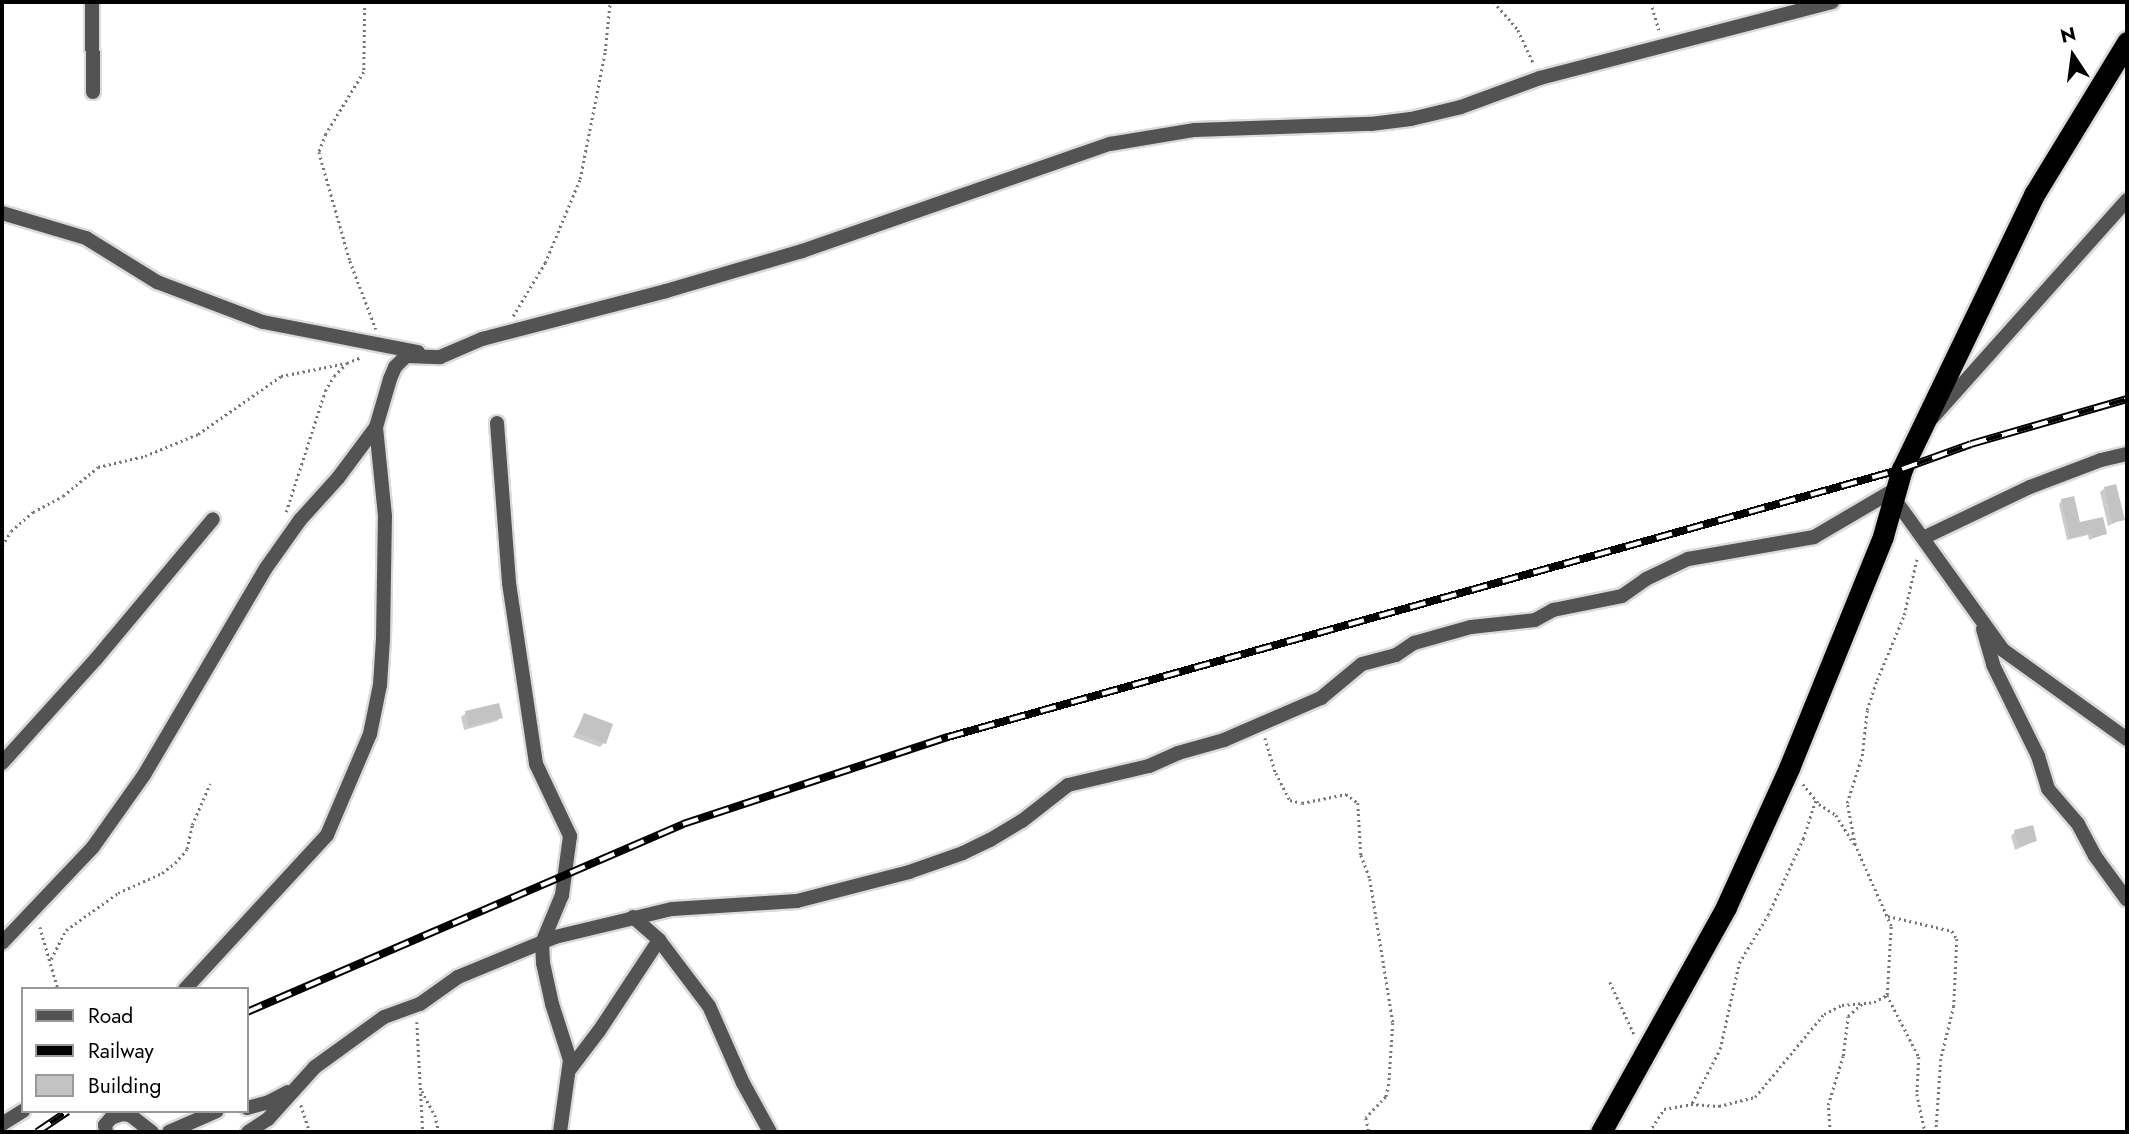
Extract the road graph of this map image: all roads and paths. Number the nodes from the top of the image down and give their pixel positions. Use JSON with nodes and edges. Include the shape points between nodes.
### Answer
{"nodes":[{"id":1,"x":92,"y":2,"type":"edge"},
{"id":2,"x":365,"y":2,"type":"edge"},
{"id":3,"x":610,"y":2,"type":"edge"},
{"id":4,"x":1494,"y":2,"type":"edge"},
{"id":5,"x":1650,"y":2,"type":"edge"},
{"id":6,"x":1832,"y":2,"type":"edge"},
{"id":7,"x":2127,"y":42,"type":"edge"},
{"id":8,"x":1662,"y":47,"type":"junction"},
{"id":9,"x":1539,"y":78,"type":"junction"},
{"id":10,"x":93,"y":92,"type":"dead end"},
{"id":11,"x":2127,"y":200,"type":"edge"},
{"id":12,"x":2,"y":213,"type":"edge"},
{"id":13,"x":503,"y":334,"type":"junction"},
{"id":14,"x":381,"y":342,"type":"junction"},
{"id":15,"x":365,"y":355,"type":"dead end"},
{"id":16,"x":440,"y":357,"type":"junction"},
{"id":17,"x":347,"y":363,"type":"junction"},
{"id":18,"x":497,"y":423,"type":"dead end"},
{"id":19,"x":376,"y":427,"type":"junction"},
{"id":20,"x":1921,"y":431,"type":"junction"},
{"id":21,"x":2127,"y":454,"type":"edge"},
{"id":22,"x":1894,"y":494,"type":"junction"},
{"id":23,"x":285,"y":514,"type":"dead end"},
{"id":24,"x":213,"y":519,"type":"dead end"},
{"id":25,"x":1923,"y":538,"type":"junction"},
{"id":26,"x":2,"y":546,"type":"edge"},
{"id":27,"x":1979,"y":618,"type":"junction"},
{"id":28,"x":1259,"y":724,"type":"junction"},
{"id":29,"x":2127,"y":739,"type":"edge"},
{"id":30,"x":2,"y":763,"type":"edge"},
{"id":31,"x":1789,"y":768,"type":"junction"},
{"id":32,"x":210,"y":784,"type":"dead end"},
{"id":33,"x":1815,"y":800,"type":"junction"},
{"id":34,"x":1855,"y":845,"type":"junction"},
{"id":35,"x":2127,"y":900,"type":"edge"},
{"id":36,"x":34,"y":911,"type":"junction"},
{"id":37,"x":1888,"y":916,"type":"junction"},
{"id":38,"x":633,"y":917,"type":"junction"},
{"id":39,"x":659,"y":940,"type":"junction"},
{"id":40,"x":2,"y":943,"type":"edge"},
{"id":41,"x":542,"y":943,"type":"junction"},
{"id":42,"x":51,"y":959,"type":"junction"},
{"id":43,"x":1610,"y":982,"type":"dead end"},
{"id":44,"x":58,"y":987,"type":"edge"},
{"id":45,"x":187,"y":987,"type":"edge"},
{"id":46,"x":1887,"y":995,"type":"junction"},
{"id":47,"x":1866,"y":1001,"type":"junction"},
{"id":48,"x":417,"y":1005,"type":"junction"},
{"id":49,"x":1644,"y":1056,"type":"junction"},
{"id":50,"x":570,"y":1069,"type":"junction"},
{"id":51,"x":420,"y":1088,"type":"junction"},
{"id":52,"x":295,"y":1089,"type":"junction"},
{"id":53,"x":1691,"y":1104,"type":"junction"},
{"id":54,"x":248,"y":1108,"type":"edge"},
{"id":55,"x":21,"y":1112,"type":"edge"},
{"id":56,"x":212,"y":1113,"type":"edge"},
{"id":57,"x":2,"y":1124,"type":"edge"},
{"id":58,"x":106,"y":1132,"type":"edge"},
{"id":59,"x":152,"y":1132,"type":"edge"},
{"id":60,"x":169,"y":1132,"type":"edge"},
{"id":61,"x":248,"y":1132,"type":"edge"},
{"id":62,"x":310,"y":1132,"type":"edge"},
{"id":63,"x":423,"y":1132,"type":"edge"},
{"id":64,"x":439,"y":1132,"type":"edge"},
{"id":65,"x":560,"y":1132,"type":"edge"},
{"id":66,"x":770,"y":1132,"type":"edge"},
{"id":67,"x":1369,"y":1132,"type":"edge"},
{"id":68,"x":1601,"y":1132,"type":"edge"},
{"id":69,"x":1649,"y":1132,"type":"edge"},
{"id":70,"x":1830,"y":1132,"type":"edge"},
{"id":71,"x":1925,"y":1132,"type":"edge"},
{"id":72,"x":1936,"y":1132,"type":"edge"}],
"edges":[{"from":1,"to":10,"type":"street"},
{"from":2,"to":14,"type":"path","via":[[364,72],[319,152],[350,261]]},
{"from":3,"to":13,"type":"path","via":[[580,179],[545,263]]},
{"from":4,"to":9,"type":"path","via":[[1518,30]]},
{"from":5,"to":8,"type":"path"},
{"from":6,"to":8,"type":"street"},
{"from":7,"to":20,"type":"highway","via":[[2035,193]]},
{"from":8,"to":9,"type":"street"},
{"from":9,"to":13,"type":"street","via":[[1461,107],[1411,119],[1195,130],[1110,144],[802,251]]},
{"from":11,"to":20,"type":"street"},
{"from":12,"to":14,"type":"street","via":[[86,238],[158,282],[262,322],[318,335]]},
{"from":13,"to":16,"type":"street"},
{"from":14,"to":16,"type":"street"},
{"from":15,"to":17,"type":"path"},
{"from":16,"to":19,"type":"street","via":[[407,356],[395,367]]},
{"from":17,"to":23,"type":"path","via":[[334,376],[319,406]]},
{"from":17,"to":26,"type":"path","via":[[281,376],[198,434],[145,456],[98,467],[63,496],[33,512]]},
{"from":18,"to":41,"type":"street","via":[[509,583],[536,764],[570,836],[562,895]]},
{"from":19,"to":36,"type":"street","via":[[265,568],[144,775],[93,847]]},
{"from":19,"to":45,"type":"street","via":[[385,516],[383,639],[370,734],[327,835]]},
{"from":20,"to":22,"type":"highway"},
{"from":21,"to":25,"type":"street","via":[[2030,487]]},
{"from":22,"to":25,"type":"street"},
{"from":22,"to":28,"type":"street","via":[[1814,537],[1688,559],[1622,596],[1553,610],[1535,620],[1471,627],[1414,643],[1363,664],[1330,693]]},
{"from":22,"to":31,"type":"highway","via":[[1883,536]]},
{"from":24,"to":30,"type":"street"},
{"from":25,"to":27,"type":"street"},
{"from":25,"to":34,"type":"path","via":[[1904,615],[1867,710],[1861,757],[1848,797],[1847,815]]},
{"from":27,"to":29,"type":"street","via":[[2012,659]]},
{"from":27,"to":35,"type":"street","via":[[1993,665],[2038,756],[2045,783]]},
{"from":28,"to":38,"type":"street","via":[[1156,764],[1068,785],[990,840],[909,872],[797,901],[710,905]]},
{"from":28,"to":67,"type":"path","via":[[1290,800],[1302,803],[1346,794],[1358,803],[1362,855],[1370,879],[1393,1023],[1389,1084],[1386,1097],[1366,1118]]},
{"from":31,"to":33,"type":"path"},
{"from":31,"to":49,"type":"highway","via":[[1726,907]]},
{"from":32,"to":42,"type":"path","via":[[187,849],[162,873],[118,893],[66,930]]},
{"from":33,"to":34,"type":"path","via":[[1833,812]]},
{"from":33,"to":53,"type":"path","via":[[1803,839],[1768,915],[1739,963],[1720,1049]]},
{"from":34,"to":37,"type":"path"},
{"from":36,"to":40,"type":"street"},
{"from":36,"to":42,"type":"path"},
{"from":37,"to":46,"type":"path"},
{"from":37,"to":72,"type":"path","via":[[1952,931],[1957,939],[1954,1006],[1941,1059]]},
{"from":38,"to":39,"type":"street"},
{"from":38,"to":41,"type":"street"},
{"from":39,"to":50,"type":"street"},
{"from":39,"to":66,"type":"street","via":[[709,1006]]},
{"from":41,"to":48,"type":"street","via":[[458,977]]},
{"from":41,"to":50,"type":"street","via":[[544,971]]},
{"from":42,"to":44,"type":"path"},
{"from":43,"to":49,"type":"path"},
{"from":46,"to":47,"type":"path"},
{"from":46,"to":71,"type":"path","via":[[1919,1057],[1917,1094]]},
{"from":47,"to":53,"type":"path","via":[[1824,1014],[1755,1097],[1719,1106]]},
{"from":47,"to":70,"type":"path","via":[[1848,1016],[1843,1056],[1828,1105]]},
{"from":48,"to":51,"type":"path"},
{"from":48,"to":52,"type":"street","via":[[384,1017],[314,1067]]},
{"from":49,"to":68,"type":"highway"},
{"from":50,"to":65,"type":"street"},
{"from":51,"to":63,"type":"path"},
{"from":51,"to":64,"type":"path"},
{"from":52,"to":54,"type":"street"},
{"from":52,"to":61,"type":"street","via":[[268,1119]]},
{"from":52,"to":62,"type":"path"},
{"from":53,"to":69,"type":"path","via":[[1660,1111]]},
{"from":55,"to":57,"type":"street"},
{"from":56,"to":60,"type":"street"},
{"from":58,"to":59,"type":"street","via":[[111,1118],[122,1114]]}]}
